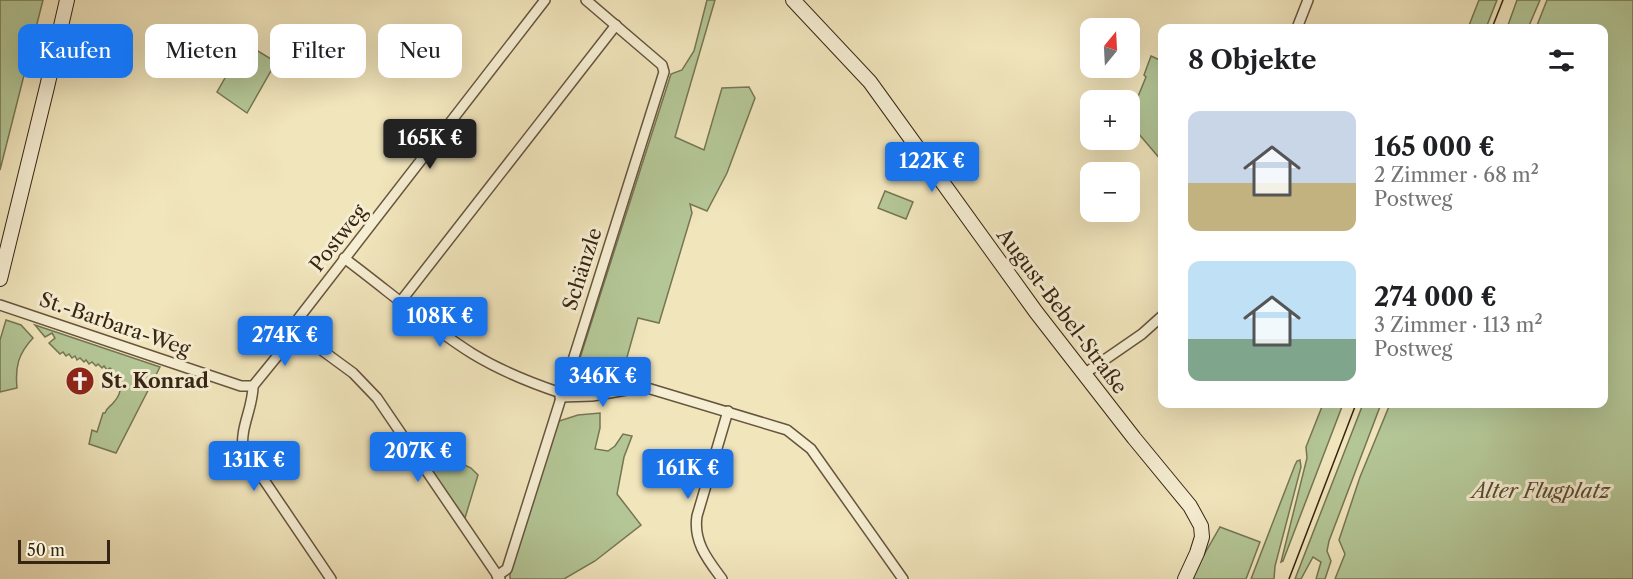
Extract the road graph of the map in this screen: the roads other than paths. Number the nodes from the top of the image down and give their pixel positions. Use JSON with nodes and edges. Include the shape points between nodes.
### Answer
{"nodes":[{"id":1,"x":67,"y":0,"type":"edge"},
{"id":2,"x":545,"y":0,"type":"edge"},
{"id":3,"x":586,"y":0,"type":"edge"},
{"id":4,"x":792,"y":0,"type":"edge"},
{"id":5,"x":1308,"y":0,"type":"edge"},
{"id":6,"x":1299,"y":24,"type":"edge"},
{"id":7,"x":616,"y":25,"type":"junction"},
{"id":8,"x":344,"y":258,"type":"junction"},
{"id":9,"x":0,"y":279,"type":"edge"},
{"id":10,"x":401,"y":302,"type":"junction"},
{"id":11,"x":0,"y":305,"type":"edge"},
{"id":12,"x":1158,"y":320,"type":"edge"},
{"id":13,"x":297,"y":332,"type":"junction"},
{"id":14,"x":1084,"y":374,"type":"junction"},
{"id":15,"x":253,"y":386,"type":"junction"},
{"id":16,"x":561,"y":395,"type":"junction"},
{"id":17,"x":728,"y":411,"type":"junction"},
{"id":18,"x":499,"y":577,"type":"edge"},
{"id":19,"x":331,"y":579,"type":"edge"},
{"id":20,"x":722,"y":579,"type":"edge"},
{"id":21,"x":903,"y":579,"type":"edge"},
{"id":22,"x":1185,"y":579,"type":"edge"}],
"edges":[{"from":1,"to":9,"type":"street"},
{"from":2,"to":8,"type":"street","name":"Postweg"},
{"from":3,"to":7,"type":"street","name":"Schänzle"},
{"from":4,"to":14,"type":"street","name":"August-Bebel-Straße","via":[[882,97]]},
{"from":5,"to":6,"type":"street"},
{"from":7,"to":10,"type":"street"},
{"from":7,"to":16,"type":"street","name":"Schänzle","via":[[662,64],[664,72]]},
{"from":8,"to":10,"type":"street"},
{"from":8,"to":13,"type":"street","name":"Postweg","via":[[298,319]]},
{"from":10,"to":16,"type":"street","via":[[475,355]]},
{"from":11,"to":15,"type":"street","name":"St.-Barbara-Weg","via":[[241,386]]},
{"from":12,"to":14,"type":"street"},
{"from":13,"to":15,"type":"street","name":"Postweg"},
{"from":13,"to":18,"type":"street","via":[[352,373],[377,398]]},
{"from":14,"to":22,"type":"street","name":"August-Bebel-Straße","via":[[1190,506],[1201,526],[1202,537]]},
{"from":15,"to":19,"type":"street","via":[[243,429],[243,449]]},
{"from":16,"to":17,"type":"street","via":[[592,396],[644,387]]},
{"from":16,"to":18,"type":"street","name":"Schänzle","via":[[507,569]]},
{"from":17,"to":20,"type":"street","via":[[696,527],[702,551]]},
{"from":17,"to":21,"type":"street","via":[[780,427],[805,442]]}]}
